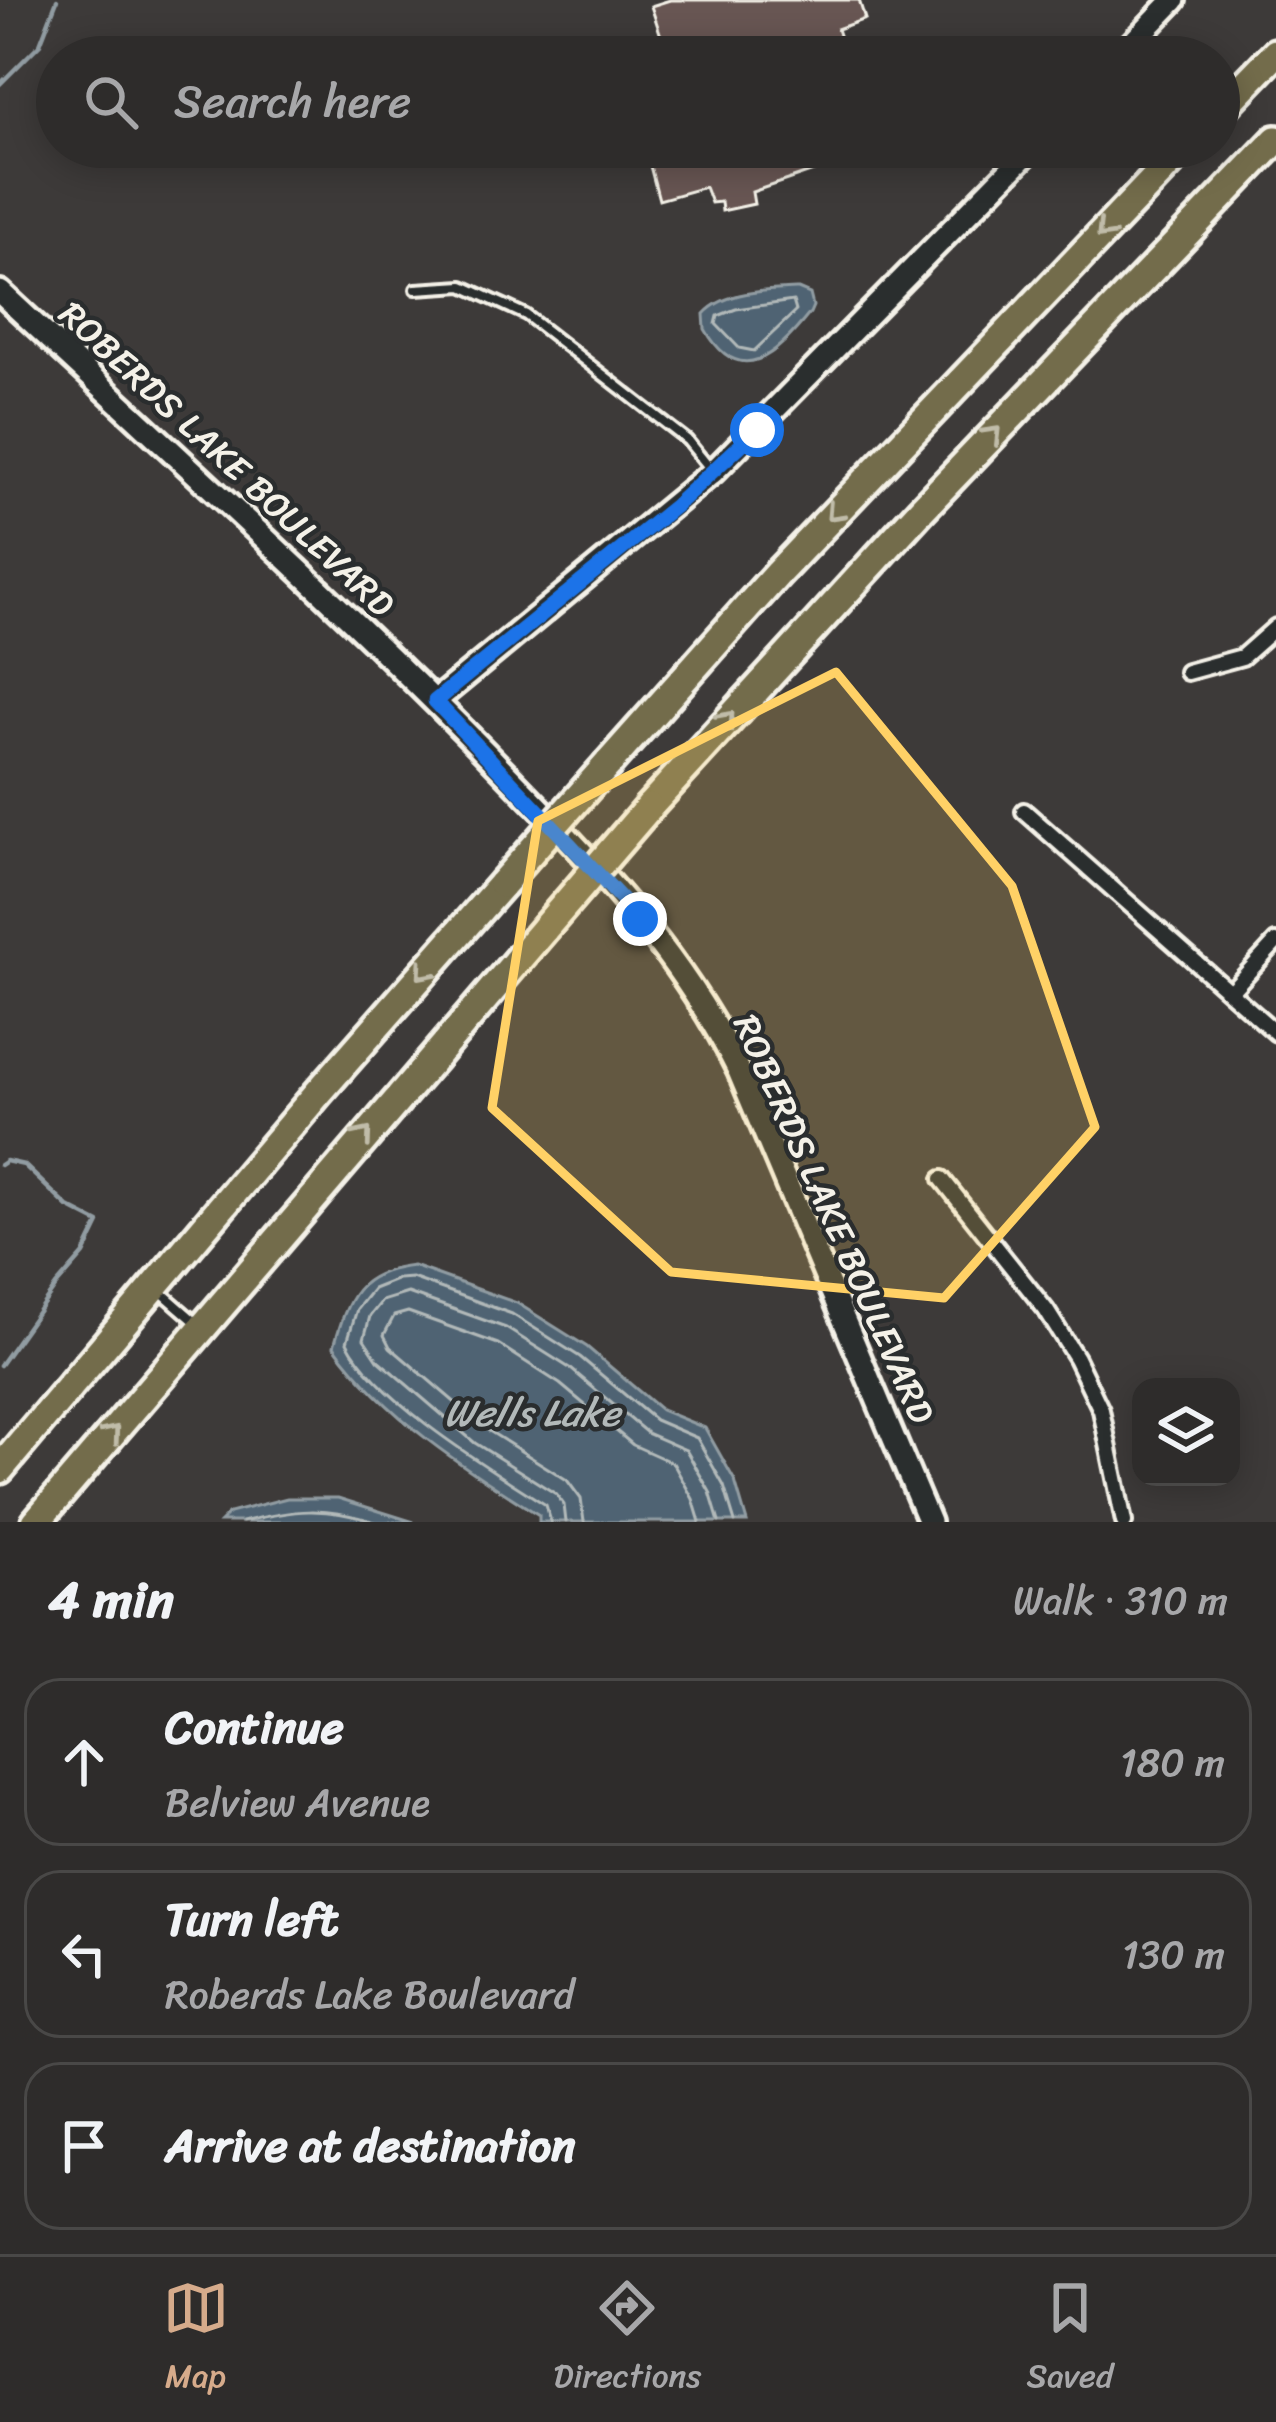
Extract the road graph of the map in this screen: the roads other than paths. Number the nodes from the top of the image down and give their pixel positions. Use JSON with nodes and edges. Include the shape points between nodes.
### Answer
{"nodes":[{"id":1,"x":1174,"y":0,"type":"edge"},
{"id":2,"x":1139,"y":36,"type":"edge"},
{"id":3,"x":1276,"y":53,"type":"edge"},
{"id":4,"x":1240,"y":90,"type":"edge"},
{"id":5,"x":1276,"y":140,"type":"edge"},
{"id":6,"x":1012,"y":168,"type":"edge"},
{"id":7,"x":1165,"y":168,"type":"edge"},
{"id":8,"x":416,"y":289,"type":"dead end"},
{"id":9,"x":0,"y":292,"type":"edge"},
{"id":10,"x":712,"y":472,"type":"junction"},
{"id":11,"x":1276,"y":627,"type":"edge"},
{"id":12,"x":1187,"y":672,"type":"dead end"},
{"id":13,"x":435,"y":701,"type":"junction"},
{"id":14,"x":1024,"y":811,"type":"dead end"},
{"id":15,"x":1276,"y":942,"type":"edge"},
{"id":16,"x":1230,"y":992,"type":"junction"},
{"id":17,"x":1276,"y":1033,"type":"edge"},
{"id":18,"x":942,"y":1179,"type":"dead end"},
{"id":19,"x":154,"y":1286,"type":"junction"},
{"id":20,"x":201,"y":1327,"type":"junction"},
{"id":21,"x":0,"y":1469,"type":"edge"},
{"id":22,"x":36,"y":1522,"type":"edge"},
{"id":23,"x":929,"y":1522,"type":"edge"},
{"id":24,"x":1124,"y":1522,"type":"edge"}],
"edges":[{"from":1,"to":2,"type":"street"},
{"from":3,"to":4,"type":"highway"},
{"from":20,"to":5,"type":"highway","one_way":true,"bridge":true,"via":[[649,807]]},
{"from":6,"to":10,"type":"street"},
{"from":7,"to":19,"type":"highway","one_way":true,"bridge":true,"via":[[836,511]]},
{"from":8,"to":10,"type":"lane","via":[[464,286],[526,315],[687,440]]},
{"from":9,"to":13,"type":"street","name":"ROBERDS LAKE BOULEVARD"},
{"from":10,"to":13,"type":"street"},
{"from":11,"to":12,"type":"street","via":[[1242,657]]},
{"from":13,"to":23,"type":"street","name":"ROBERDS LAKE BOULEVARD","via":[[622,897],[707,1009]]},
{"from":14,"to":16,"type":"street"},
{"from":15,"to":16,"type":"street"},
{"from":16,"to":17,"type":"street"},
{"from":18,"to":24,"type":"street","via":[[1076,1358],[1101,1410]]},
{"from":19,"to":20,"type":"lane"},
{"from":19,"to":21,"type":"highway"},
{"from":22,"to":20,"type":"highway","one_way":true}]}
